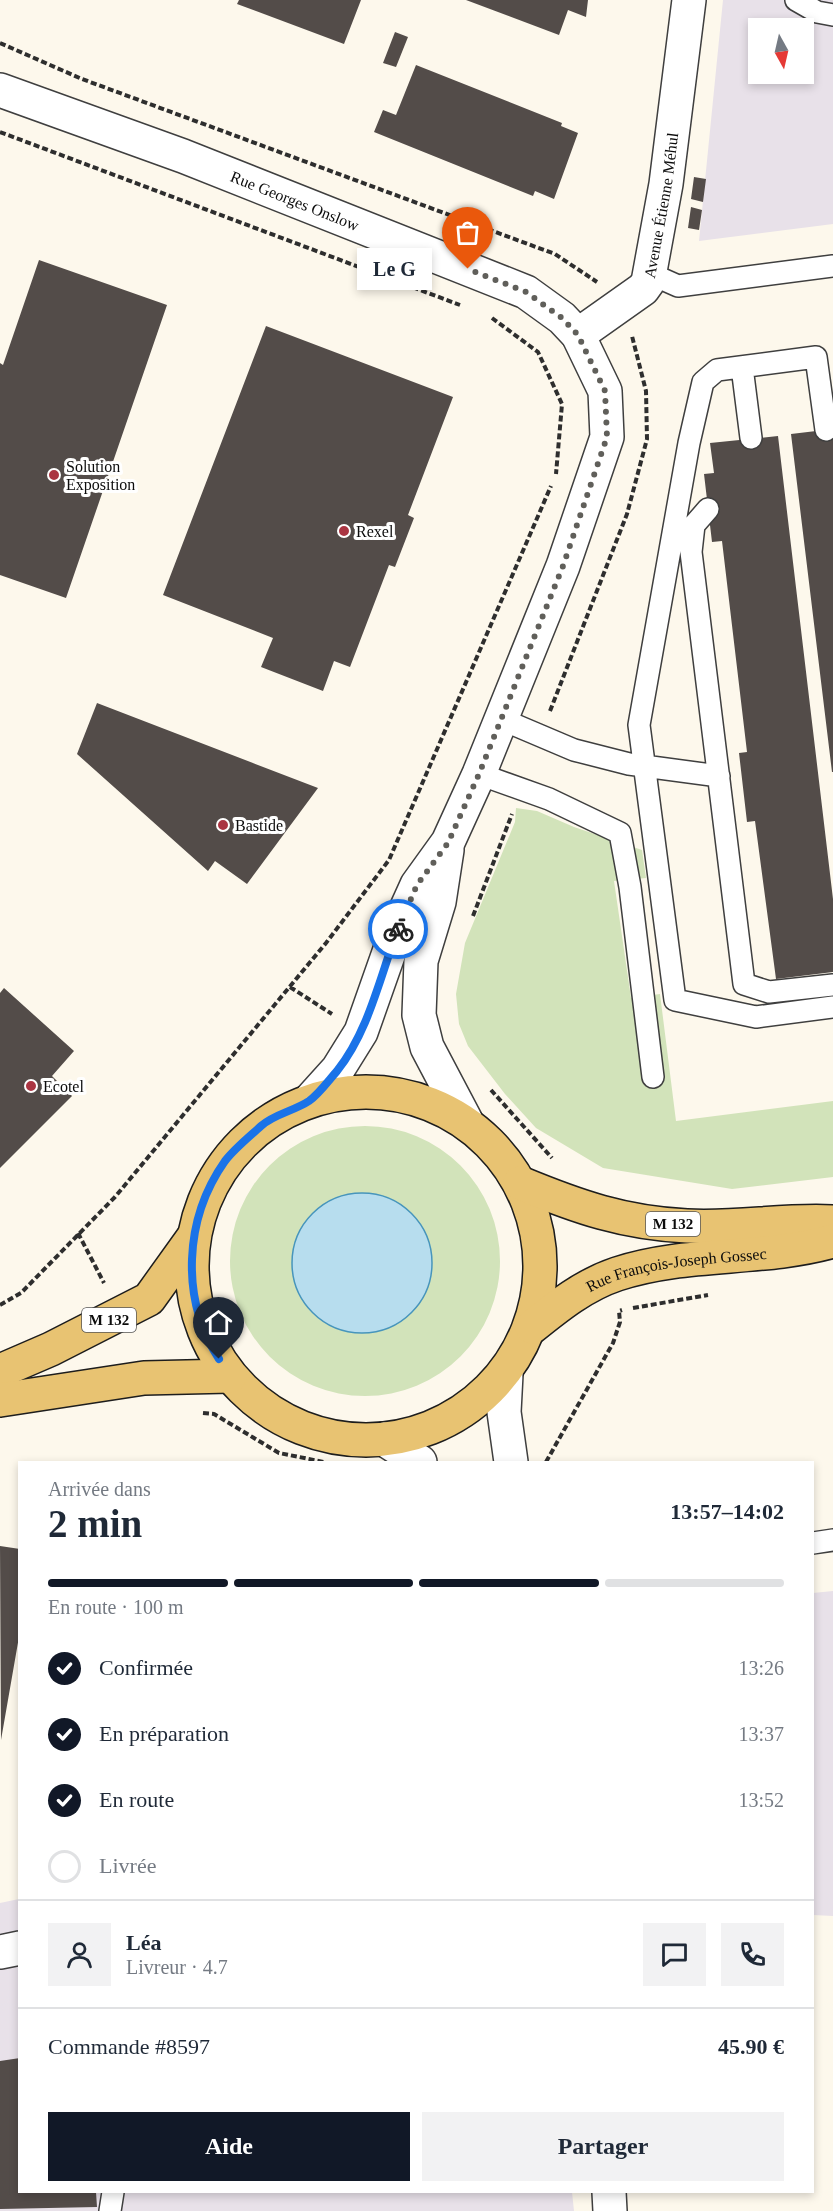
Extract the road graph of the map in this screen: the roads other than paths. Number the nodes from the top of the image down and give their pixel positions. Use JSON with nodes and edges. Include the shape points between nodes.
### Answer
{"nodes":[{"id":1,"x":689,"y":0,"type":"edge"},
{"id":2,"x":796,"y":0,"type":"edge"},
{"id":3,"x":833,"y":15,"type":"edge"},
{"id":4,"x":0,"y":90,"type":"edge"},
{"id":5,"x":833,"y":266,"type":"edge"},
{"id":6,"x":651,"y":273,"type":"junction"},
{"id":7,"x":578,"y":335,"type":"junction"},
{"id":8,"x":742,"y":367,"type":"junction"},
{"id":9,"x":826,"y":430,"type":"dead end"},
{"id":10,"x":751,"y":438,"type":"dead end"},
{"id":11,"x":708,"y":509,"type":"dead end"},
{"id":12,"x":501,"y":719,"type":"junction"},
{"id":13,"x":645,"y":767,"type":"junction"},
{"id":14,"x":479,"y":774,"type":"junction"},
{"id":15,"x":719,"y":776,"type":"junction"},
{"id":16,"x":448,"y":843,"type":"junction"},
{"id":17,"x":823,"y":982,"type":"edge"},
{"id":18,"x":833,"y":1007,"type":"edge"},
{"id":19,"x":653,"y":1077,"type":"dead end"},
{"id":20,"x":310,"y":1100,"type":"junction"},
{"id":21,"x":466,"y":1120,"type":"junction"},
{"id":22,"x":520,"y":1183,"type":"junction"},
{"id":23,"x":833,"y":1222,"type":"edge"},
{"id":24,"x":192,"y":1239,"type":"junction"},
{"id":25,"x":833,"y":1241,"type":"edge"},
{"id":26,"x":532,"y":1327,"type":"junction"},
{"id":27,"x":0,"y":1371,"type":"edge"},
{"id":28,"x":506,"y":1374,"type":"junction"},
{"id":29,"x":230,"y":1376,"type":"junction"},
{"id":30,"x":0,"y":1400,"type":"edge"},
{"id":31,"x":384,"y":1439,"type":"junction"},
{"id":32,"x":418,"y":1461,"type":"edge"},
{"id":33,"x":511,"y":1461,"type":"edge"},
{"id":34,"x":833,"y":1540,"type":"edge"},
{"id":35,"x":814,"y":1543,"type":"edge"},
{"id":36,"x":18,"y":1948,"type":"edge"},
{"id":37,"x":0,"y":1952,"type":"edge"},
{"id":38,"x":113,"y":2193,"type":"edge"},
{"id":39,"x":609,"y":2193,"type":"edge"},
{"id":40,"x":110,"y":2211,"type":"edge"},
{"id":41,"x":610,"y":2211,"type":"edge"}],
"edges":[{"from":1,"to":6,"type":"street","name":"Avenue Étienne Méhul"},
{"from":2,"to":3,"type":"lane","via":[[817,12]]},
{"from":4,"to":7,"type":"street","name":"Rue Georges Onslow","via":[[172,152],[526,292]]},
{"from":5,"to":6,"type":"lane","via":[[678,286]]},
{"from":6,"to":7,"type":"street","name":"Avenue Étienne Méhul","via":[[646,286]]},
{"from":7,"to":12,"type":"street","via":[[605,391],[607,437],[563,566]]},
{"from":8,"to":9,"type":"lane","via":[[816,357]]},
{"from":8,"to":10,"type":"lane"},
{"from":8,"to":13,"type":"lane","via":[[717,370],[703,382],[639,725]]},
{"from":11,"to":15,"type":"lane","via":[[694,525],[691,552]]},
{"from":12,"to":13,"type":"lane","via":[[574,750]]},
{"from":12,"to":14,"type":"street"},
{"from":13,"to":15,"type":"lane"},
{"from":13,"to":18,"type":"lane","via":[[675,1000],[756,1017]]},
{"from":14,"to":16,"type":"street"},
{"from":14,"to":19,"type":"lane","via":[[520,787],[620,833]]},
{"from":15,"to":17,"type":"lane","via":[[744,984],[769,992]]},
{"from":16,"to":20,"type":"street","via":[[417,885],[361,1032],[338,1069]]},
{"from":16,"to":21,"type":"street","via":[[439,902],[421,961],[419,1015],[427,1047]]},
{"from":20,"to":21,"type":"main road","via":[[354,1092],[400,1094]]},
{"from":20,"to":24,"type":"main road","via":[[263,1124],[225,1161],[200,1207]]},
{"from":21,"to":22,"type":"main road","via":[[488,1140]]},
{"from":22,"to":23,"type":"main road","name":"Rue François-Joseph Gossec","number":"M 132","via":[[610,1216],[688,1226]]},
{"from":22,"to":26,"type":"main road","via":[[536,1226],[540,1272]]},
{"from":24,"to":27,"type":"main road","number":"M 132","via":[[149,1299]]},
{"from":24,"to":29,"type":"main road","via":[[194,1301],[207,1341]]},
{"from":25,"to":26,"type":"main road","name":"Rue François-Joseph Gossec","number":"M 132","via":[[805,1249],[665,1264],[608,1278],[567,1299]]},
{"from":26,"to":28,"type":"main road"},
{"from":28,"to":31,"type":"main road","via":[[463,1411],[425,1430]]},
{"from":28,"to":33,"type":"street","via":[[504,1412]]},
{"from":29,"to":30,"type":"main road","via":[[144,1378]]},
{"from":29,"to":31,"type":"main road","via":[[260,1405],[297,1426],[340,1438]]},
{"from":31,"to":32,"type":"street"},
{"from":34,"to":35,"type":"lane"},
{"from":36,"to":37,"type":"street"},
{"from":38,"to":40,"type":"lane"},
{"from":39,"to":41,"type":"street"}]}
